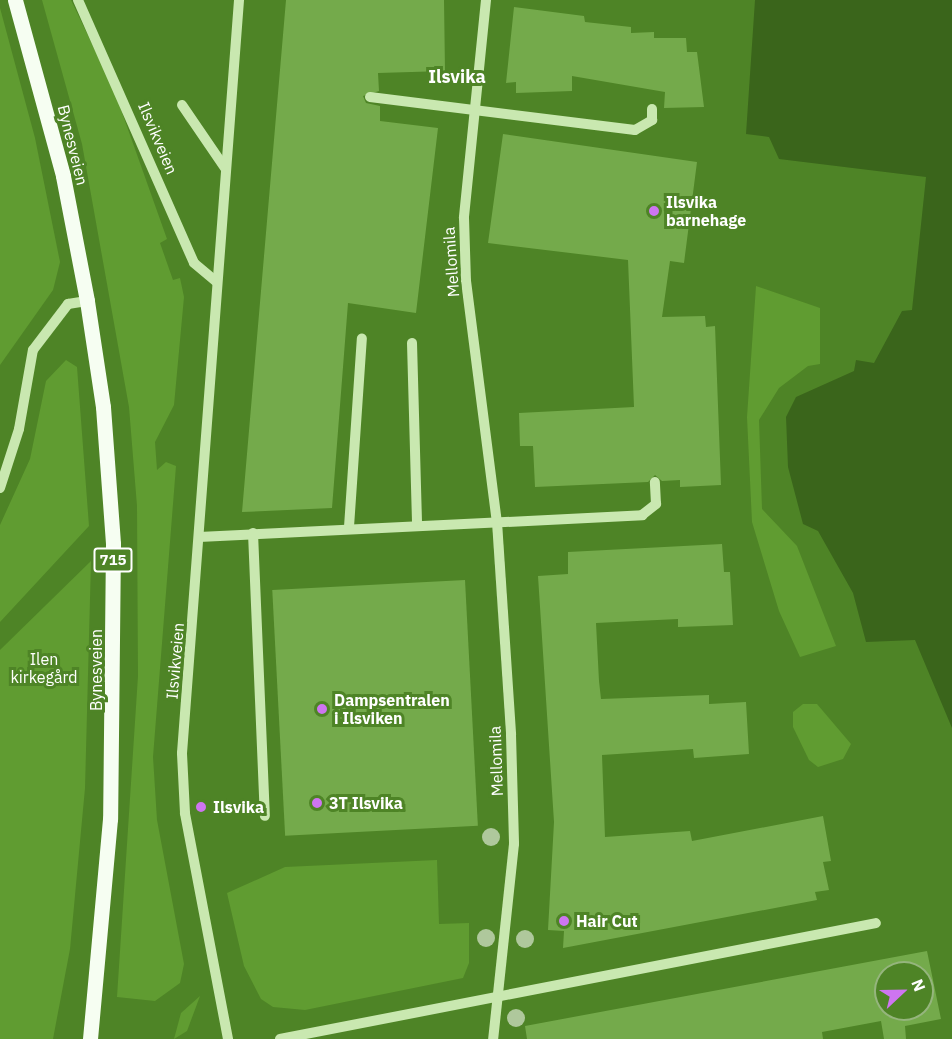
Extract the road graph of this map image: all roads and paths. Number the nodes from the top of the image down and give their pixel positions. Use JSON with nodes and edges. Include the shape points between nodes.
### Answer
{"nodes":[{"id":1,"x":15,"y":0,"type":"edge"},
{"id":2,"x":78,"y":0,"type":"edge"},
{"id":3,"x":239,"y":0,"type":"edge"},
{"id":4,"x":486,"y":0,"type":"edge"},
{"id":5,"x":370,"y":97,"type":"dead end"},
{"id":6,"x":182,"y":105,"type":"dead end"},
{"id":7,"x":474,"y":108,"type":"junction"},
{"id":8,"x":652,"y":109,"type":"dead end"},
{"id":9,"x":225,"y":168,"type":"junction"},
{"id":10,"x":217,"y":282,"type":"junction"},
{"id":11,"x":87,"y":301,"type":"junction"},
{"id":12,"x":362,"y":338,"type":"dead end"},
{"id":13,"x":412,"y":343,"type":"dead end"},
{"id":14,"x":655,"y":482,"type":"dead end"},
{"id":15,"x":0,"y":488,"type":"edge"},
{"id":16,"x":497,"y":522,"type":"junction"},
{"id":17,"x":417,"y":525,"type":"junction"},
{"id":18,"x":349,"y":527,"type":"junction"},
{"id":19,"x":253,"y":533,"type":"junction"},
{"id":20,"x":199,"y":537,"type":"junction"},
{"id":21,"x":265,"y":816,"type":"dead end"},
{"id":22,"x":876,"y":923,"type":"dead end"},
{"id":23,"x":497,"y":998,"type":"junction"},
{"id":24,"x":90,"y":1039,"type":"edge"},
{"id":25,"x":228,"y":1039,"type":"edge"},
{"id":26,"x":280,"y":1039,"type":"edge"},
{"id":27,"x":494,"y":1039,"type":"edge"}],
"edges":[{"from":1,"to":11,"type":"main road","name":"Bynesveien","number":"715","via":[[63,176]]},
{"from":2,"to":10,"type":"street","name":"Ilsvikveien","via":[[194,263]]},
{"from":3,"to":9,"type":"street","name":"Ilsvikveien"},
{"from":4,"to":7,"type":"street","name":"Mellomila"},
{"from":5,"to":7,"type":"street"},
{"from":6,"to":9,"type":"street"},
{"from":7,"to":8,"type":"street","via":[[635,130],[652,120]]},
{"from":7,"to":16,"type":"street","name":"Mellomila","via":[[464,218],[466,281]]},
{"from":9,"to":10,"type":"street","name":"Ilsvikveien"},
{"from":10,"to":20,"type":"street","name":"Ilsvikveien"},
{"from":11,"to":15,"type":"street","via":[[68,304],[33,350],[19,429]]},
{"from":11,"to":24,"type":"main road","name":"Bynesveien","number":"715","via":[[103,407],[115,679],[110,819]]},
{"from":12,"to":18,"type":"street"},
{"from":13,"to":17,"type":"street"},
{"from":14,"to":16,"type":"street","via":[[656,504],[642,515]]},
{"from":16,"to":17,"type":"street"},
{"from":16,"to":23,"type":"street","name":"Mellomila","via":[[514,844]]},
{"from":17,"to":18,"type":"street"},
{"from":18,"to":19,"type":"street"},
{"from":19,"to":20,"type":"street"},
{"from":19,"to":21,"type":"street"},
{"from":20,"to":25,"type":"street","name":"Ilsvikveien","via":[[182,753],[185,813]]},
{"from":22,"to":23,"type":"street"},
{"from":23,"to":26,"type":"street"},
{"from":23,"to":27,"type":"street","name":"Mellomila"}]}
